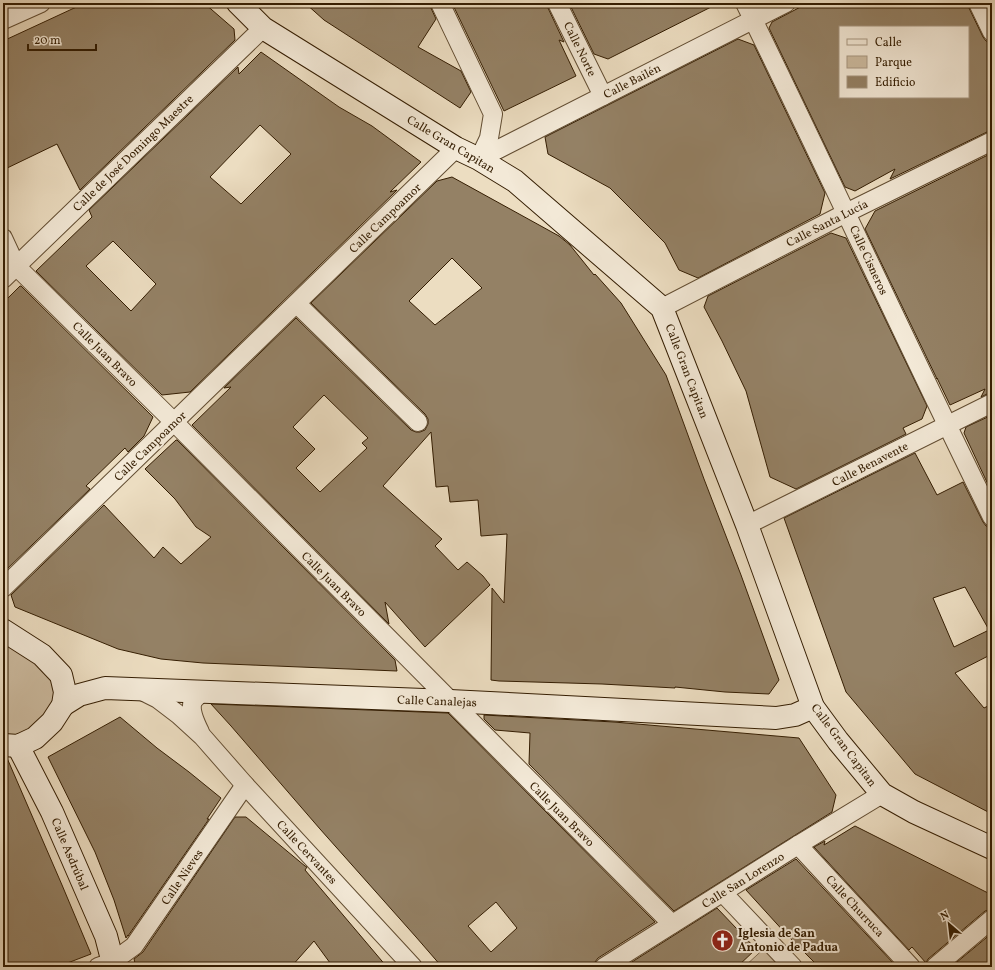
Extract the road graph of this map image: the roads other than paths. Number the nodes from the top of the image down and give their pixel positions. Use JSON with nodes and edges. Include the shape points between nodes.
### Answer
{"nodes":[{"id":1,"x":41,"y":3,"type":"edge"},
{"id":2,"x":238,"y":3,"type":"edge"},
{"id":3,"x":440,"y":3,"type":"edge"},
{"id":4,"x":557,"y":3,"type":"edge"},
{"id":5,"x":745,"y":3,"type":"edge"},
{"id":6,"x":786,"y":3,"type":"edge"},
{"id":7,"x":978,"y":3,"type":"edge"},
{"id":8,"x":3,"y":20,"type":"edge"},
{"id":9,"x":753,"y":20,"type":"junction"},
{"id":10,"x":263,"y":28,"type":"junction"},
{"id":11,"x":992,"y":32,"type":"edge"},
{"id":12,"x":603,"y":96,"type":"junction"},
{"id":13,"x":992,"y":141,"type":"edge"},
{"id":14,"x":456,"y":148,"type":"junction"},
{"id":15,"x":479,"y":159,"type":"junction"},
{"id":16,"x":846,"y":213,"type":"junction"},
{"id":17,"x":3,"y":238,"type":"edge"},
{"id":18,"x":16,"y":266,"type":"junction"},
{"id":19,"x":3,"y":279,"type":"edge"},
{"id":20,"x":296,"y":304,"type":"junction"},
{"id":21,"x":662,"y":308,"type":"junction"},
{"id":22,"x":992,"y":403,"type":"edge"},
{"id":23,"x":174,"y":422,"type":"junction"},
{"id":24,"x":418,"y":422,"type":"dead end"},
{"id":25,"x":947,"y":425,"type":"junction"},
{"id":26,"x":992,"y":518,"type":"edge"},
{"id":27,"x":747,"y":525,"type":"junction"},
{"id":28,"x":3,"y":588,"type":"edge"},
{"id":29,"x":3,"y":630,"type":"edge"},
{"id":30,"x":140,"y":689,"type":"junction"},
{"id":31,"x":202,"y":692,"type":"junction"},
{"id":32,"x":450,"y":701,"type":"junction"},
{"id":33,"x":63,"y":705,"type":"junction"},
{"id":34,"x":813,"y":707,"type":"junction"},
{"id":35,"x":202,"y":736,"type":"junction"},
{"id":36,"x":10,"y":745,"type":"edge"},
{"id":37,"x":245,"y":785,"type":"junction"},
{"id":38,"x":882,"y":794,"type":"junction"},
{"id":39,"x":798,"y":845,"type":"junction"},
{"id":40,"x":992,"y":848,"type":"edge"},
{"id":41,"x":723,"y":892,"type":"junction"},
{"id":42,"x":992,"y":918,"type":"edge"},
{"id":43,"x":672,"y":924,"type":"junction"},
{"id":44,"x":108,"y":965,"type":"edge"},
{"id":45,"x":412,"y":967,"type":"edge"},
{"id":46,"x":604,"y":967,"type":"edge"},
{"id":47,"x":793,"y":967,"type":"edge"},
{"id":48,"x":911,"y":967,"type":"edge"},
{"id":49,"x":935,"y":967,"type":"edge"}],
"edges":[{"from":1,"to":8,"type":"street"},
{"from":2,"to":10,"type":"main road","name":"Calle Gran Capitan"},
{"from":3,"to":15,"type":"street","via":[[493,114],[489,138]]},
{"from":4,"to":12,"type":"street","name":"Calle Norte"},
{"from":5,"to":9,"type":"street","name":"Calle Cisneros"},
{"from":6,"to":9,"type":"street","name":"Calle Bailén"},
{"from":7,"to":11,"type":"street"},
{"from":9,"to":12,"type":"street","name":"Calle Bailén"},
{"from":9,"to":16,"type":"street","name":"Calle Cisneros"},
{"from":10,"to":14,"type":"main road","name":"Calle Gran Capitan"},
{"from":10,"to":18,"type":"street","name":"Calle de José Domingo Maestre"},
{"from":12,"to":15,"type":"street","name":"Calle Bailén"},
{"from":13,"to":16,"type":"street","name":"Calle Santa Lucía"},
{"from":14,"to":15,"type":"main road","name":"Calle Gran Capitan"},
{"from":14,"to":20,"type":"street","name":"Calle Campoamor"},
{"from":15,"to":21,"type":"main road","name":"Calle Gran Capitan","via":[[514,182]]},
{"from":16,"to":21,"type":"street","name":"Calle Santa Lucía"},
{"from":16,"to":25,"type":"street","name":"Calle Cisneros"},
{"from":17,"to":18,"type":"street","name":"Calle Juan Bravo"},
{"from":18,"to":19,"type":"street","name":"Calle de José Domingo Maestre"},
{"from":18,"to":23,"type":"street","name":"Calle Juan Bravo"},
{"from":20,"to":23,"type":"street","name":"Calle Campoamor"},
{"from":20,"to":24,"type":"street"},
{"from":21,"to":27,"type":"main road","name":"Calle Gran Capitan"},
{"from":22,"to":25,"type":"street","name":"Calle Benavente"},
{"from":23,"to":28,"type":"street","name":"Calle Campoamor"},
{"from":23,"to":32,"type":"street","name":"Calle Juan Bravo"},
{"from":25,"to":26,"type":"street","name":"Calle Cisneros"},
{"from":25,"to":27,"type":"street","name":"Calle Benavente"},
{"from":27,"to":34,"type":"main road","name":"Calle Gran Capitan"},
{"from":29,"to":33,"type":"main road","via":[[42,655],[61,675],[65,692]]},
{"from":30,"to":31,"type":"main road","name":"Calle Canalejas"},
{"from":30,"to":33,"type":"main road","name":"Calle Canalejas","via":[[105,688],[79,695]]},
{"from":30,"to":35,"type":"street","name":"Calle Cervantes","via":[[158,699]]},
{"from":31,"to":32,"type":"main road","name":"Calle Canalejas"},
{"from":31,"to":35,"type":"street","name":"Calle Cervantes","via":[[192,706],[194,720]]},
{"from":32,"to":34,"type":"main road","name":"Calle Canalejas","via":[[776,718],[795,715]]},
{"from":32,"to":43,"type":"street","name":"Calle Juan Bravo"},
{"from":33,"to":36,"type":"main road","via":[[52,722],[35,738]]},
{"from":34,"to":38,"type":"main road","name":"Calle Gran Capitan"},
{"from":35,"to":37,"type":"street","name":"Calle Cervantes"},
{"from":36,"to":44,"type":"main road","name":"Calle Asdrúbal","via":[[55,819],[106,936]]},
{"from":37,"to":44,"type":"street","name":"Calle Nieves","via":[[134,946]]},
{"from":37,"to":45,"type":"street","name":"Calle Cervantes"},
{"from":38,"to":39,"type":"street","name":"Calle San Lorenzo"},
{"from":38,"to":40,"type":"main road","name":"Calle Gran Capitan","via":[[914,812]]},
{"from":39,"to":41,"type":"street","name":"Calle San Lorenzo"},
{"from":39,"to":48,"type":"street","name":"Calle Churruca"},
{"from":41,"to":43,"type":"street","name":"Calle San Lorenzo"},
{"from":41,"to":47,"type":"street"},
{"from":42,"to":49,"type":"street"},
{"from":43,"to":46,"type":"street","name":"Calle San Lorenzo"}]}
